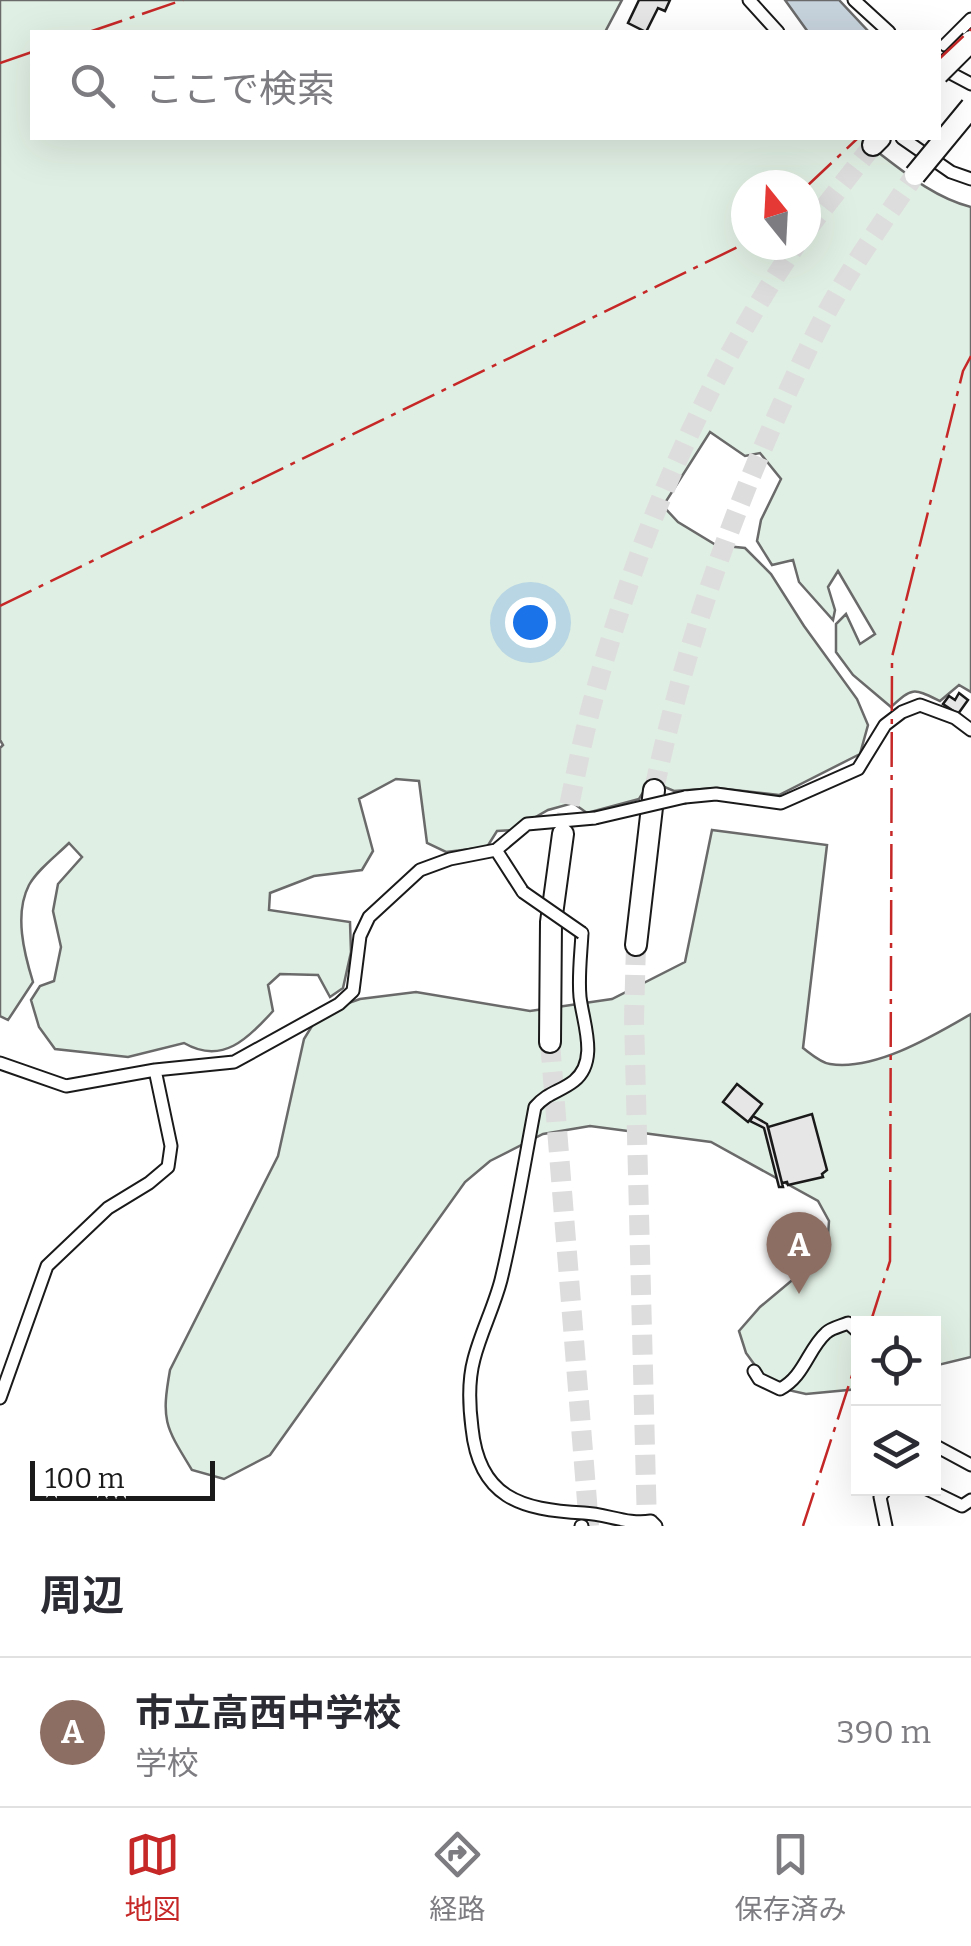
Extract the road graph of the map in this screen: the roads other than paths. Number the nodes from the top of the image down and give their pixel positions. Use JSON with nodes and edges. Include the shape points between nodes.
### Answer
{"nodes":[{"id":1,"x":749,"y":0,"type":"edge"},
{"id":2,"x":854,"y":0,"type":"edge"},
{"id":3,"x":971,"y":19,"type":"edge"},
{"id":4,"x":886,"y":29,"type":"edge"},
{"id":5,"x":776,"y":30,"type":"edge"},
{"id":6,"x":971,"y":40,"type":"edge"},
{"id":7,"x":942,"y":44,"type":"edge"},
{"id":8,"x":971,"y":58,"type":"edge"},
{"id":9,"x":941,"y":67,"type":"edge"},
{"id":10,"x":941,"y":71,"type":"edge"},
{"id":11,"x":971,"y":84,"type":"edge"},
{"id":12,"x":971,"y":108,"type":"edge"},
{"id":13,"x":905,"y":140,"type":"edge"},
{"id":14,"x":914,"y":175,"type":"tunnel mouth"},
{"id":15,"x":971,"y":179,"type":"edge"},
{"id":16,"x":971,"y":730,"type":"edge"},
{"id":17,"x":654,"y":790,"type":"tunnel mouth"},
{"id":18,"x":563,"y":834,"type":"tunnel mouth"},
{"id":19,"x":496,"y":850,"type":"junction"},
{"id":20,"x":636,"y":946,"type":"tunnel mouth"},
{"id":21,"x":550,"y":1042,"type":"tunnel mouth"},
{"id":22,"x":0,"y":1063,"type":"edge"},
{"id":23,"x":155,"y":1070,"type":"junction"},
{"id":24,"x":851,"y":1326,"type":"edge"},
{"id":25,"x":754,"y":1372,"type":"dead end"},
{"id":26,"x":0,"y":1398,"type":"edge"},
{"id":27,"x":941,"y":1449,"type":"edge"},
{"id":28,"x":971,"y":1466,"type":"edge"},
{"id":29,"x":881,"y":1496,"type":"edge"},
{"id":30,"x":941,"y":1496,"type":"edge"},
{"id":31,"x":971,"y":1500,"type":"edge"},
{"id":32,"x":637,"y":1525,"type":"edge"},
{"id":33,"x":656,"y":1526,"type":"edge"},
{"id":34,"x":886,"y":1526,"type":"edge"}],
"edges":[{"from":1,"to":5,"type":"street"},
{"from":2,"to":4,"type":"street"},
{"from":3,"to":7,"type":"street"},
{"from":6,"to":9,"type":"highway","bridge":true},
{"from":7,"to":8,"type":"street"},
{"from":10,"to":11,"type":"street"},
{"from":12,"to":14,"type":"highway","bridge":true},
{"from":13,"to":15,"type":"street"},
{"from":16,"to":19,"type":"street","bridge":true,"via":[[920,705],[885,726],[858,769],[781,802],[685,797],[595,818],[527,824]]},
{"from":17,"to":20,"type":"highway"},
{"from":18,"to":21,"type":"highway","via":[[551,922]]},
{"from":19,"to":23,"type":"street","via":[[420,870],[370,918],[360,936],[353,991],[339,1004],[234,1062]]},
{"from":19,"to":32,"type":"street","bridge":true,"via":[[523,892],[582,933],[580,996],[588,1041],[586,1065],[575,1080],[535,1107],[497,1296],[473,1361],[474,1444],[483,1473],[506,1497]]},
{"from":22,"to":23,"type":"street","via":[[66,1086]]},
{"from":23,"to":26,"type":"street","via":[[171,1146],[168,1167],[108,1208],[47,1266]]},
{"from":24,"to":25,"type":"street","via":[[827,1331],[780,1389]]},
{"from":27,"to":28,"type":"street"},
{"from":29,"to":34,"type":"street"},
{"from":30,"to":31,"type":"street","via":[[962,1506]]},
{"from":32,"to":33,"type":"street"}]}
